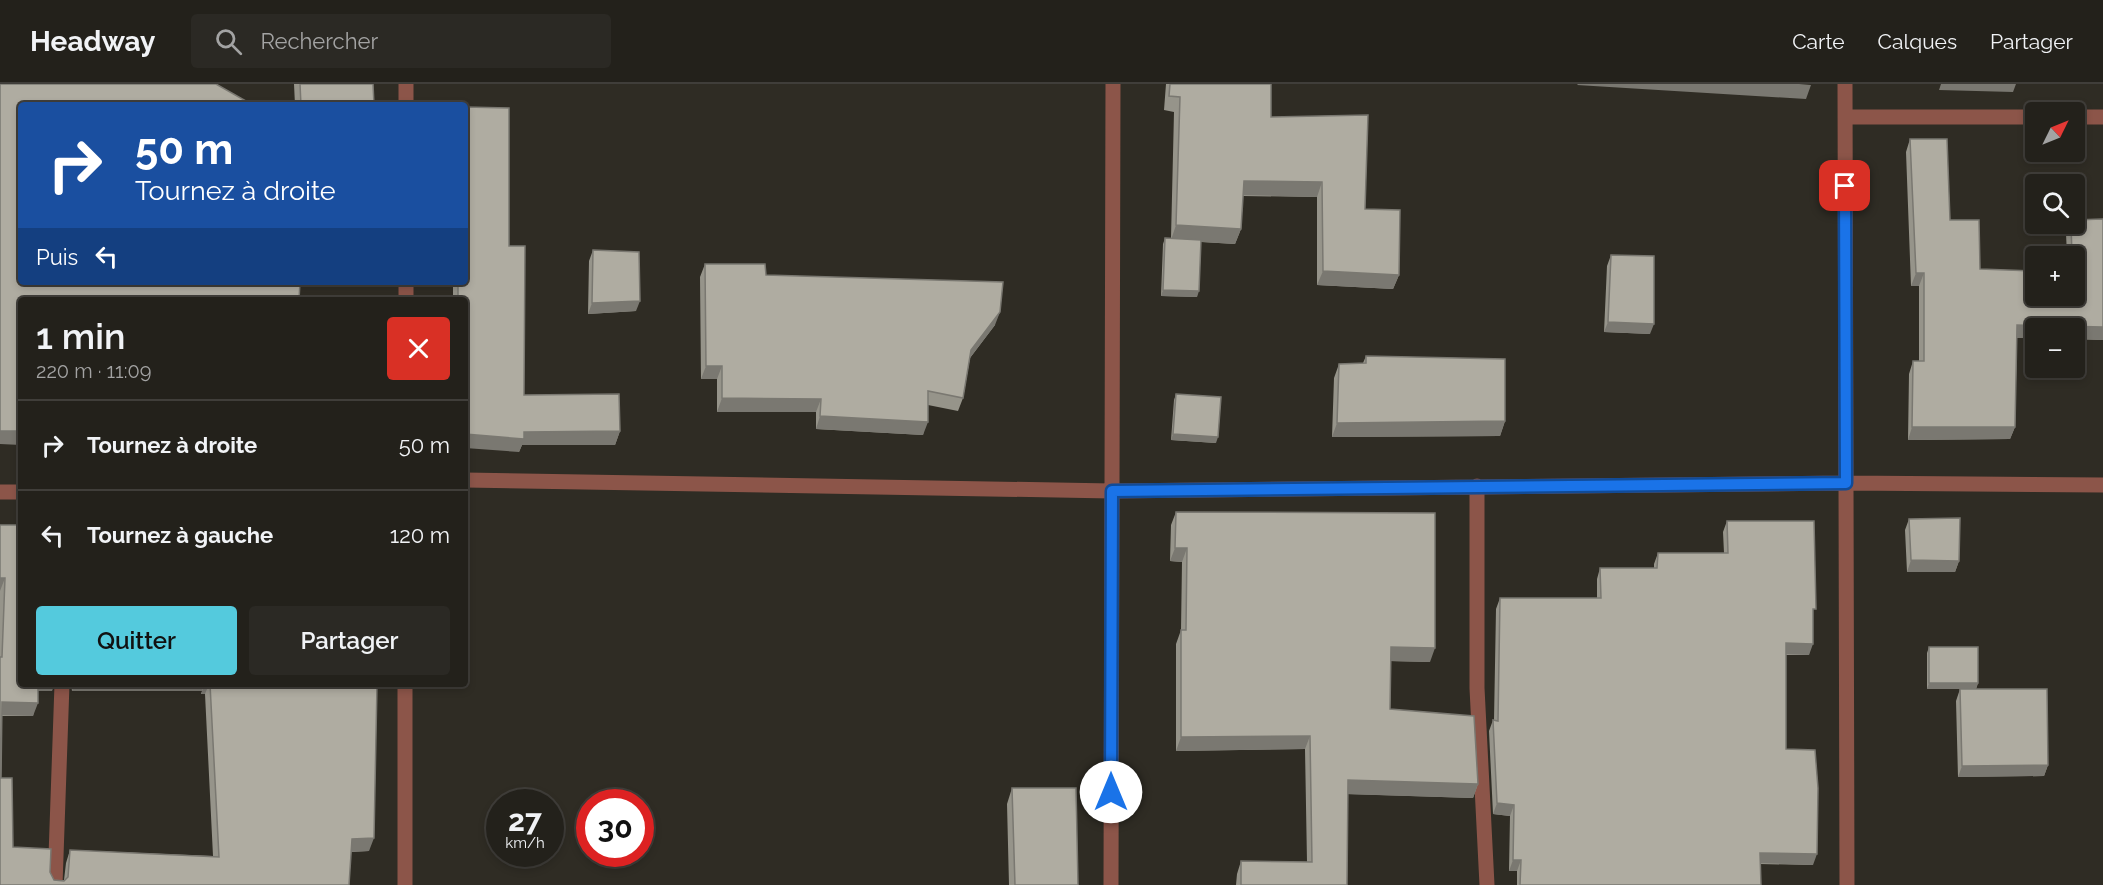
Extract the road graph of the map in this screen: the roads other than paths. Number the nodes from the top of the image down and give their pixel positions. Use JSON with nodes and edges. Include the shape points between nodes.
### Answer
{"nodes":[{"id":1,"x":406,"y":84,"type":"edge"},
{"id":2,"x":1113,"y":84,"type":"edge"},
{"id":3,"x":1845,"y":84,"type":"edge"},
{"id":4,"x":406,"y":102,"type":"edge"},
{"id":5,"x":1845,"y":117,"type":"junction"},
{"id":6,"x":2025,"y":117,"type":"edge"},
{"id":7,"x":2085,"y":117,"type":"edge"},
{"id":8,"x":2103,"y":117,"type":"edge"},
{"id":9,"x":468,"y":480,"type":"edge"},
{"id":10,"x":1846,"y":483,"type":"junction"},
{"id":11,"x":2103,"y":485,"type":"edge"},
{"id":12,"x":1477,"y":486,"type":"junction"},
{"id":13,"x":1112,"y":491,"type":"junction"},
{"id":14,"x":0,"y":492,"type":"edge"},
{"id":15,"x":18,"y":492,"type":"edge"},
{"id":16,"x":62,"y":687,"type":"edge"},
{"id":17,"x":405,"y":687,"type":"edge"},
{"id":18,"x":55,"y":885,"type":"edge"},
{"id":19,"x":405,"y":885,"type":"edge"},
{"id":20,"x":1111,"y":885,"type":"edge"},
{"id":21,"x":1488,"y":885,"type":"edge"},
{"id":22,"x":1847,"y":885,"type":"edge"}],
"edges":[{"from":1,"to":4,"type":"street"},
{"from":2,"to":13,"type":"street"},
{"from":3,"to":5,"type":"street"},
{"from":5,"to":6,"type":"street"},
{"from":5,"to":10,"type":"street"},
{"from":7,"to":8,"type":"street"},
{"from":9,"to":13,"type":"street"},
{"from":10,"to":11,"type":"street"},
{"from":10,"to":12,"type":"street"},
{"from":10,"to":22,"type":"street"},
{"from":12,"to":13,"type":"street"},
{"from":12,"to":21,"type":"street","via":[[1477,688]]},
{"from":13,"to":20,"type":"street"},
{"from":14,"to":15,"type":"street"},
{"from":16,"to":18,"type":"street"},
{"from":17,"to":19,"type":"street"}]}
